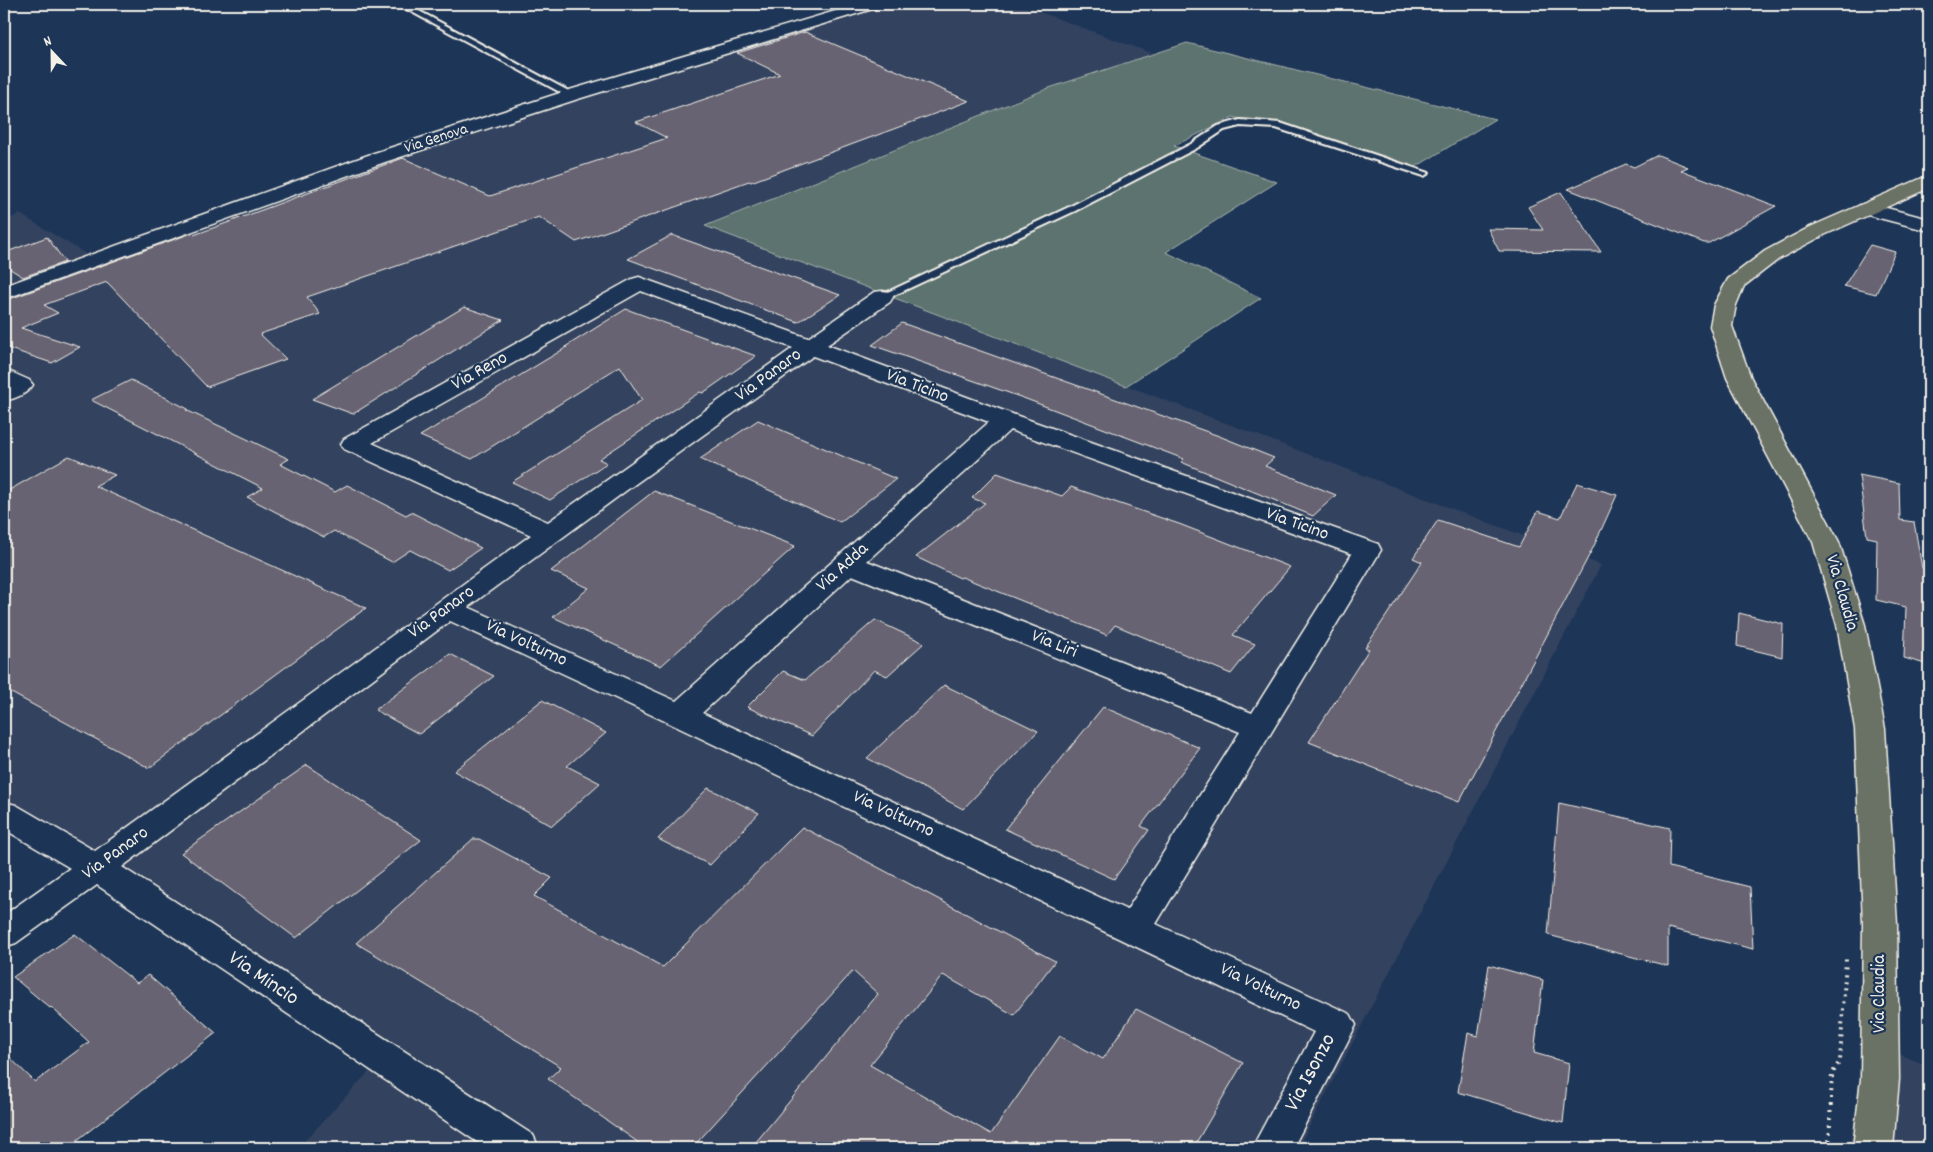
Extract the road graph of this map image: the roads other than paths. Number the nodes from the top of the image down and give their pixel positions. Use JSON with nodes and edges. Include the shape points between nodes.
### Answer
{"nodes":[{"id":1,"x":402,"y":4,"type":"edge"},
{"id":2,"x":874,"y":4,"type":"edge"},
{"id":3,"x":572,"y":95,"type":"junction"},
{"id":4,"x":1424,"y":173,"type":"dead end"},
{"id":5,"x":1929,"y":182,"type":"edge"},
{"id":6,"x":1867,"y":210,"type":"junction"},
{"id":7,"x":1929,"y":225,"type":"edge"},
{"id":8,"x":4,"y":293,"type":"edge"},
{"id":9,"x":882,"y":297,"type":"joint"},
{"id":10,"x":810,"y":346,"type":"junction"},
{"id":11,"x":4,"y":376,"type":"edge"},
{"id":12,"x":4,"y":394,"type":"edge"},
{"id":13,"x":1006,"y":420,"type":"junction"},
{"id":14,"x":552,"y":534,"type":"junction"},
{"id":15,"x":848,"y":563,"type":"junction"},
{"id":16,"x":448,"y":608,"type":"junction"},
{"id":17,"x":680,"y":715,"type":"junction"},
{"id":18,"x":1259,"y":728,"type":"junction"},
{"id":19,"x":4,"y":814,"type":"edge"},
{"id":20,"x":97,"y":868,"type":"junction"},
{"id":21,"x":1135,"y":928,"type":"junction"},
{"id":22,"x":4,"y":933,"type":"edge"},
{"id":23,"x":1337,"y":1025,"type":"joint"},
{"id":24,"x":519,"y":1148,"type":"edge"},
{"id":25,"x":1272,"y":1148,"type":"edge"},
{"id":26,"x":1873,"y":1148,"type":"edge"}],
"edges":[{"from":1,"to":3,"type":"lane"},
{"from":2,"to":3,"type":"street","name":"Via Genova"},
{"from":3,"to":8,"type":"street","name":"Via Genova","via":[[378,158]]},
{"from":4,"to":9,"type":"lane","via":[[1277,124],[1240,123],[1221,128],[1194,146],[1072,209]]},
{"from":5,"to":6,"type":"main road","name":"Via Claudia"},
{"from":6,"to":7,"type":"street"},
{"from":6,"to":26,"type":"main road","name":"Via Claudia","via":[[1772,255],[1735,283],[1725,304],[1721,326],[1739,378],[1826,542],[1851,625],[1869,720],[1880,924],[1880,1079]]},
{"from":9,"to":10,"type":"street","name":"Via Panaro"},
{"from":10,"to":13,"type":"street","name":"Via Ticino"},
{"from":10,"to":14,"type":"street","name":"Via Panaro"},
{"from":10,"to":14,"type":"street","name":"Via Reno","via":[[639,283],[353,444]]},
{"from":11,"to":12,"type":"street","via":[[21,385]]},
{"from":13,"to":15,"type":"street","name":"Via Adda"},
{"from":13,"to":18,"type":"street","name":"Via Ticino","via":[[1368,550]]},
{"from":14,"to":16,"type":"street","name":"Via Panaro"},
{"from":15,"to":17,"type":"street","name":"Via Adda"},
{"from":15,"to":18,"type":"street","name":"Via Liri"},
{"from":16,"to":17,"type":"street","name":"Via Volturno"},
{"from":16,"to":20,"type":"street","name":"Via Panaro"},
{"from":17,"to":21,"type":"street","name":"Via Volturno"},
{"from":18,"to":21,"type":"street","name":"Via Ticino"},
{"from":19,"to":20,"type":"street","name":"Via Mincio"},
{"from":20,"to":22,"type":"street","name":"Via Panaro"},
{"from":20,"to":24,"type":"street","name":"Via Mincio"},
{"from":21,"to":23,"type":"street","name":"Via Volturno"},
{"from":23,"to":25,"type":"street","name":"Via Isonzo"}]}
